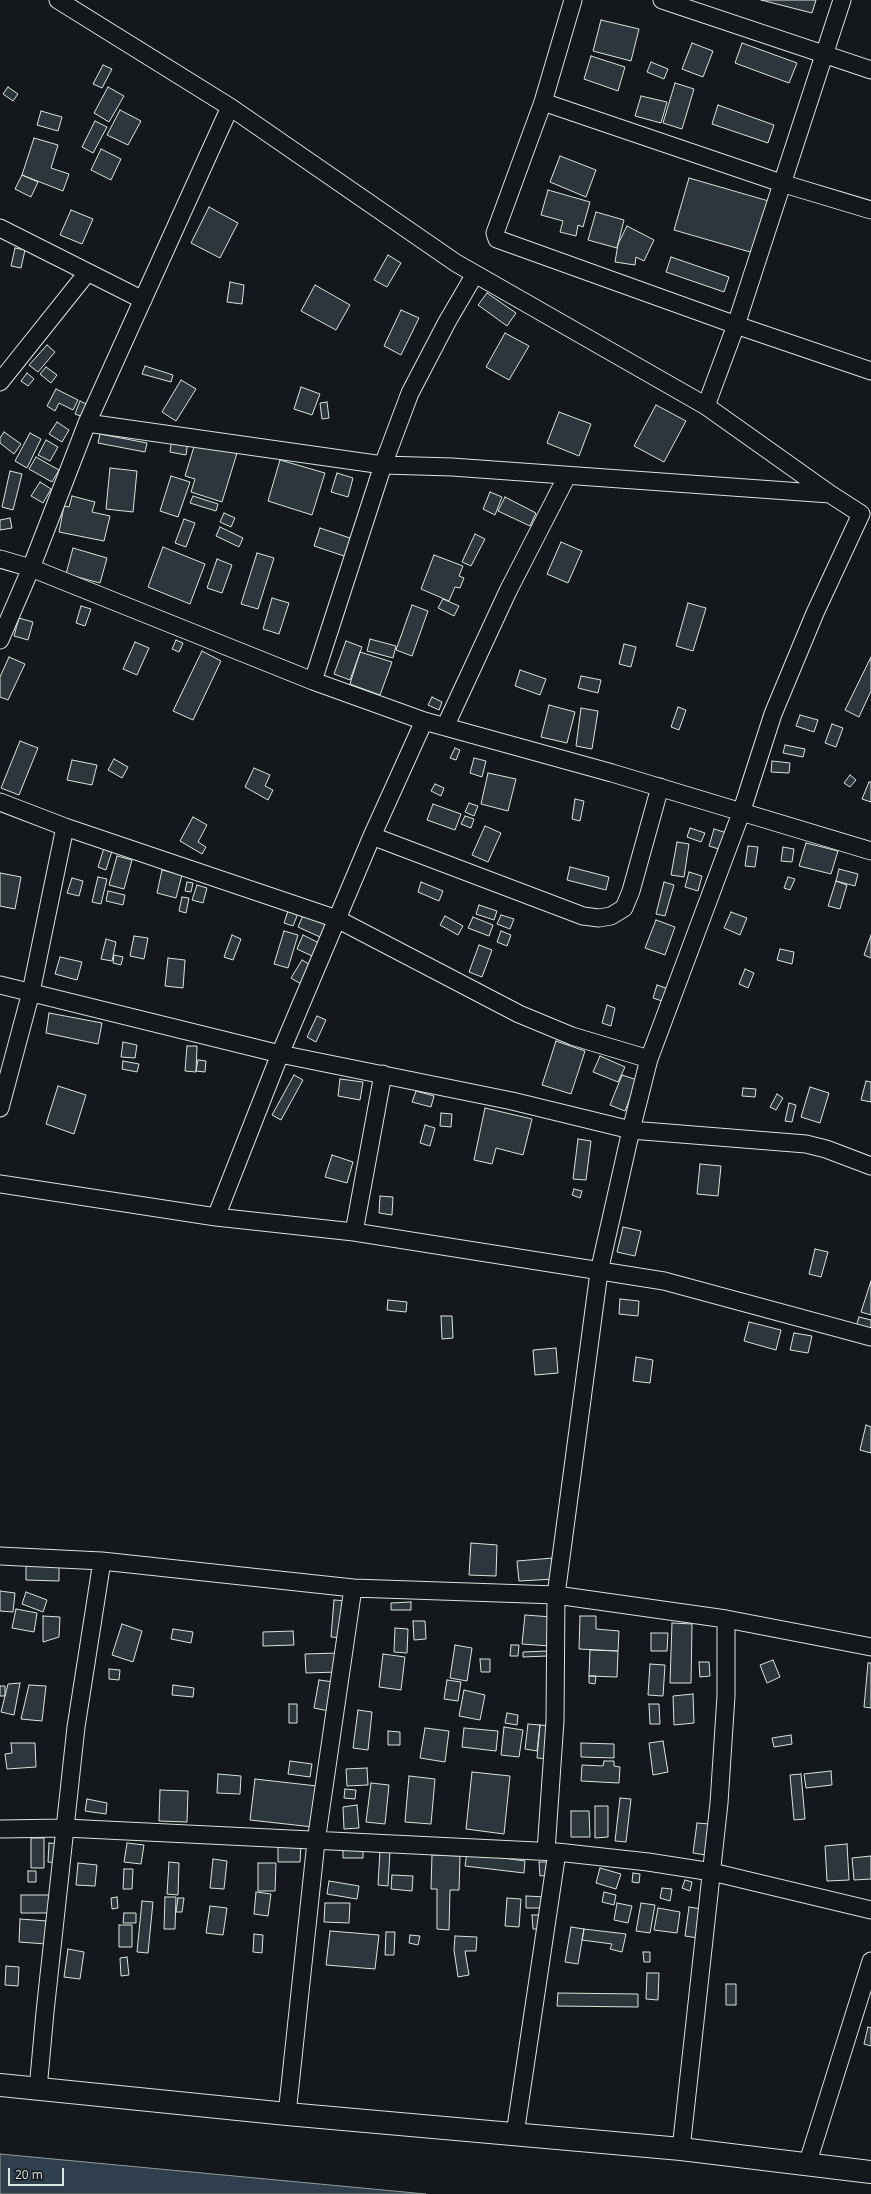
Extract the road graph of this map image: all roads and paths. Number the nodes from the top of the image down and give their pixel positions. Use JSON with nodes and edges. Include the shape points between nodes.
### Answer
{"nodes":[{"id":1,"x":58,"y":0,"type":"edge"},
{"id":2,"x":573,"y":0,"type":"edge"},
{"id":3,"x":662,"y":0,"type":"edge"},
{"id":4,"x":842,"y":0,"type":"edge"},
{"id":5,"x":824,"y":56,"type":"junction"},
{"id":6,"x":871,"y":70,"type":"edge"},
{"id":7,"x":543,"y":102,"type":"junction"},
{"id":8,"x":230,"y":106,"type":"junction"},
{"id":9,"x":781,"y":182,"type":"junction"},
{"id":10,"x":871,"y":210,"type":"edge"},
{"id":11,"x":0,"y":228,"type":"edge"},
{"id":12,"x":87,"y":273,"type":"junction"},
{"id":13,"x":475,"y":274,"type":"junction"},
{"id":14,"x":143,"y":300,"type":"junction"},
{"id":15,"x":736,"y":325,"type":"junction"},
{"id":16,"x":871,"y":371,"type":"edge"},
{"id":17,"x":0,"y":382,"type":"edge"},
{"id":18,"x":706,"y":406,"type":"junction"},
{"id":19,"x":88,"y":423,"type":"junction"},
{"id":20,"x":383,"y":465,"type":"junction"},
{"id":21,"x":567,"y":476,"type":"junction"},
{"id":22,"x":830,"y":494,"type":"junction"},
{"id":23,"x":866,"y":517,"type":"edge"},
{"id":24,"x":0,"y":559,"type":"edge"},
{"id":25,"x":31,"y":568,"type":"junction"},
{"id":26,"x":0,"y":640,"type":"edge"},
{"id":27,"x":313,"y":681,"type":"junction"},
{"id":28,"x":424,"y":721,"type":"junction"},
{"id":29,"x":444,"y":727,"type":"junction"},
{"id":30,"x":660,"y":787,"type":"junction"},
{"id":31,"x":0,"y":802,"type":"edge"},
{"id":32,"x":741,"y":813,"type":"junction"},
{"id":33,"x":65,"y":828,"type":"junction"},
{"id":34,"x":372,"y":836,"type":"junction"},
{"id":35,"x":871,"y":851,"type":"edge"},
{"id":36,"x":337,"y":919,"type":"junction"},
{"id":37,"x":0,"y":985,"type":"edge"},
{"id":38,"x":31,"y":992,"type":"junction"},
{"id":39,"x":280,"y":1054,"type":"junction"},
{"id":40,"x":649,"y":1059,"type":"junction"},
{"id":41,"x":383,"y":1074,"type":"junction"},
{"id":42,"x":0,"y":1108,"type":"edge"},
{"id":43,"x":631,"y":1130,"type":"junction"},
{"id":44,"x":871,"y":1166,"type":"edge"},
{"id":45,"x":0,"y":1184,"type":"edge"},
{"id":46,"x":216,"y":1217,"type":"junction"},
{"id":47,"x":354,"y":1232,"type":"junction"},
{"id":48,"x":598,"y":1272,"type":"junction"},
{"id":49,"x":871,"y":1337,"type":"edge"},
{"id":50,"x":0,"y":1556,"type":"edge"},
{"id":51,"x":102,"y":1561,"type":"junction"},
{"id":52,"x":353,"y":1588,"type":"junction"},
{"id":53,"x":556,"y":1595,"type":"junction"},
{"id":54,"x":726,"y":1619,"type":"junction"},
{"id":55,"x":871,"y":1647,"type":"edge"},
{"id":56,"x":65,"y":1828,"type":"junction"},
{"id":57,"x":0,"y":1829,"type":"edge"},
{"id":58,"x":316,"y":1842,"type":"junction"},
{"id":59,"x":552,"y":1852,"type":"junction"},
{"id":60,"x":712,"y":1872,"type":"junction"},
{"id":61,"x":871,"y":1910,"type":"edge"},
{"id":62,"x":871,"y":1961,"type":"edge"},
{"id":63,"x":0,"y":2085,"type":"edge"},
{"id":64,"x":38,"y":2089,"type":"junction"},
{"id":65,"x":287,"y":2114,"type":"junction"},
{"id":66,"x":515,"y":2134,"type":"junction"},
{"id":67,"x":681,"y":2149,"type":"junction"},
{"id":68,"x":807,"y":2165,"type":"junction"},
{"id":69,"x":871,"y":2172,"type":"edge"}],
"edges":[{"from":1,"to":8,"type":"street"},
{"from":2,"to":7,"type":"street"},
{"from":3,"to":5,"type":"street"},
{"from":4,"to":5,"type":"street"},
{"from":5,"to":6,"type":"street"},
{"from":5,"to":9,"type":"street"},
{"from":7,"to":9,"type":"street"},
{"from":7,"to":15,"type":"street","via":[[495,232],[497,239]]},
{"from":8,"to":13,"type":"street"},
{"from":8,"to":14,"type":"street"},
{"from":9,"to":10,"type":"street"},
{"from":9,"to":15,"type":"street"},
{"from":11,"to":12,"type":"street"},
{"from":12,"to":14,"type":"street"},
{"from":12,"to":17,"type":"street"},
{"from":13,"to":18,"type":"street"},
{"from":13,"to":20,"type":"street","via":[[410,393]]},
{"from":14,"to":19,"type":"street"},
{"from":15,"to":16,"type":"street"},
{"from":15,"to":18,"type":"street"},
{"from":18,"to":22,"type":"street"},
{"from":19,"to":20,"type":"street"},
{"from":19,"to":25,"type":"street"},
{"from":20,"to":21,"type":"street","via":[[452,467]]},
{"from":20,"to":27,"type":"street"},
{"from":21,"to":22,"type":"street"},
{"from":21,"to":29,"type":"street","via":[[508,591]]},
{"from":22,"to":23,"type":"street"},
{"from":23,"to":32,"type":"street","via":[[815,614],[774,714]]},
{"from":24,"to":25,"type":"street"},
{"from":25,"to":26,"type":"street"},
{"from":25,"to":27,"type":"street"},
{"from":27,"to":28,"type":"street"},
{"from":28,"to":29,"type":"street"},
{"from":28,"to":34,"type":"street"},
{"from":29,"to":30,"type":"street"},
{"from":30,"to":32,"type":"street"},
{"from":30,"to":34,"type":"street","via":[[631,891],[624,908],[612,916],[583,916]]},
{"from":31,"to":33,"type":"street"},
{"from":32,"to":35,"type":"street"},
{"from":32,"to":40,"type":"street"},
{"from":33,"to":36,"type":"street"},
{"from":33,"to":38,"type":"street"},
{"from":34,"to":36,"type":"street"},
{"from":36,"to":39,"type":"street"},
{"from":36,"to":40,"type":"street","via":[[519,1014],[572,1036]]},
{"from":37,"to":38,"type":"street"},
{"from":38,"to":39,"type":"street"},
{"from":38,"to":42,"type":"street"},
{"from":39,"to":41,"type":"street"},
{"from":39,"to":46,"type":"street"},
{"from":40,"to":43,"type":"street"},
{"from":41,"to":43,"type":"street","via":[[512,1101]]},
{"from":41,"to":47,"type":"street"},
{"from":43,"to":44,"type":"street","via":[[806,1144]]},
{"from":43,"to":48,"type":"street"},
{"from":45,"to":46,"type":"street"},
{"from":46,"to":47,"type":"street"},
{"from":47,"to":48,"type":"street"},
{"from":48,"to":49,"type":"street","via":[[664,1281]]},
{"from":48,"to":53,"type":"street"},
{"from":50,"to":51,"type":"street"},
{"from":51,"to":52,"type":"street"},
{"from":51,"to":56,"type":"street","via":[[76,1727]]},
{"from":52,"to":53,"type":"street"},
{"from":52,"to":58,"type":"street"},
{"from":53,"to":54,"type":"street"},
{"from":53,"to":59,"type":"street"},
{"from":54,"to":55,"type":"street"},
{"from":54,"to":60,"type":"street","via":[[726,1696]]},
{"from":56,"to":57,"type":"street"},
{"from":56,"to":58,"type":"street"},
{"from":56,"to":64,"type":"street"},
{"from":58,"to":59,"type":"street"},
{"from":58,"to":65,"type":"street"},
{"from":59,"to":60,"type":"street"},
{"from":59,"to":66,"type":"street"},
{"from":60,"to":61,"type":"street"},
{"from":60,"to":67,"type":"street"},
{"from":62,"to":68,"type":"street"},
{"from":63,"to":64,"type":"main road"},
{"from":64,"to":65,"type":"main road"},
{"from":65,"to":66,"type":"main road"},
{"from":66,"to":67,"type":"main road"},
{"from":67,"to":68,"type":"main road"},
{"from":68,"to":69,"type":"main road"}]}
